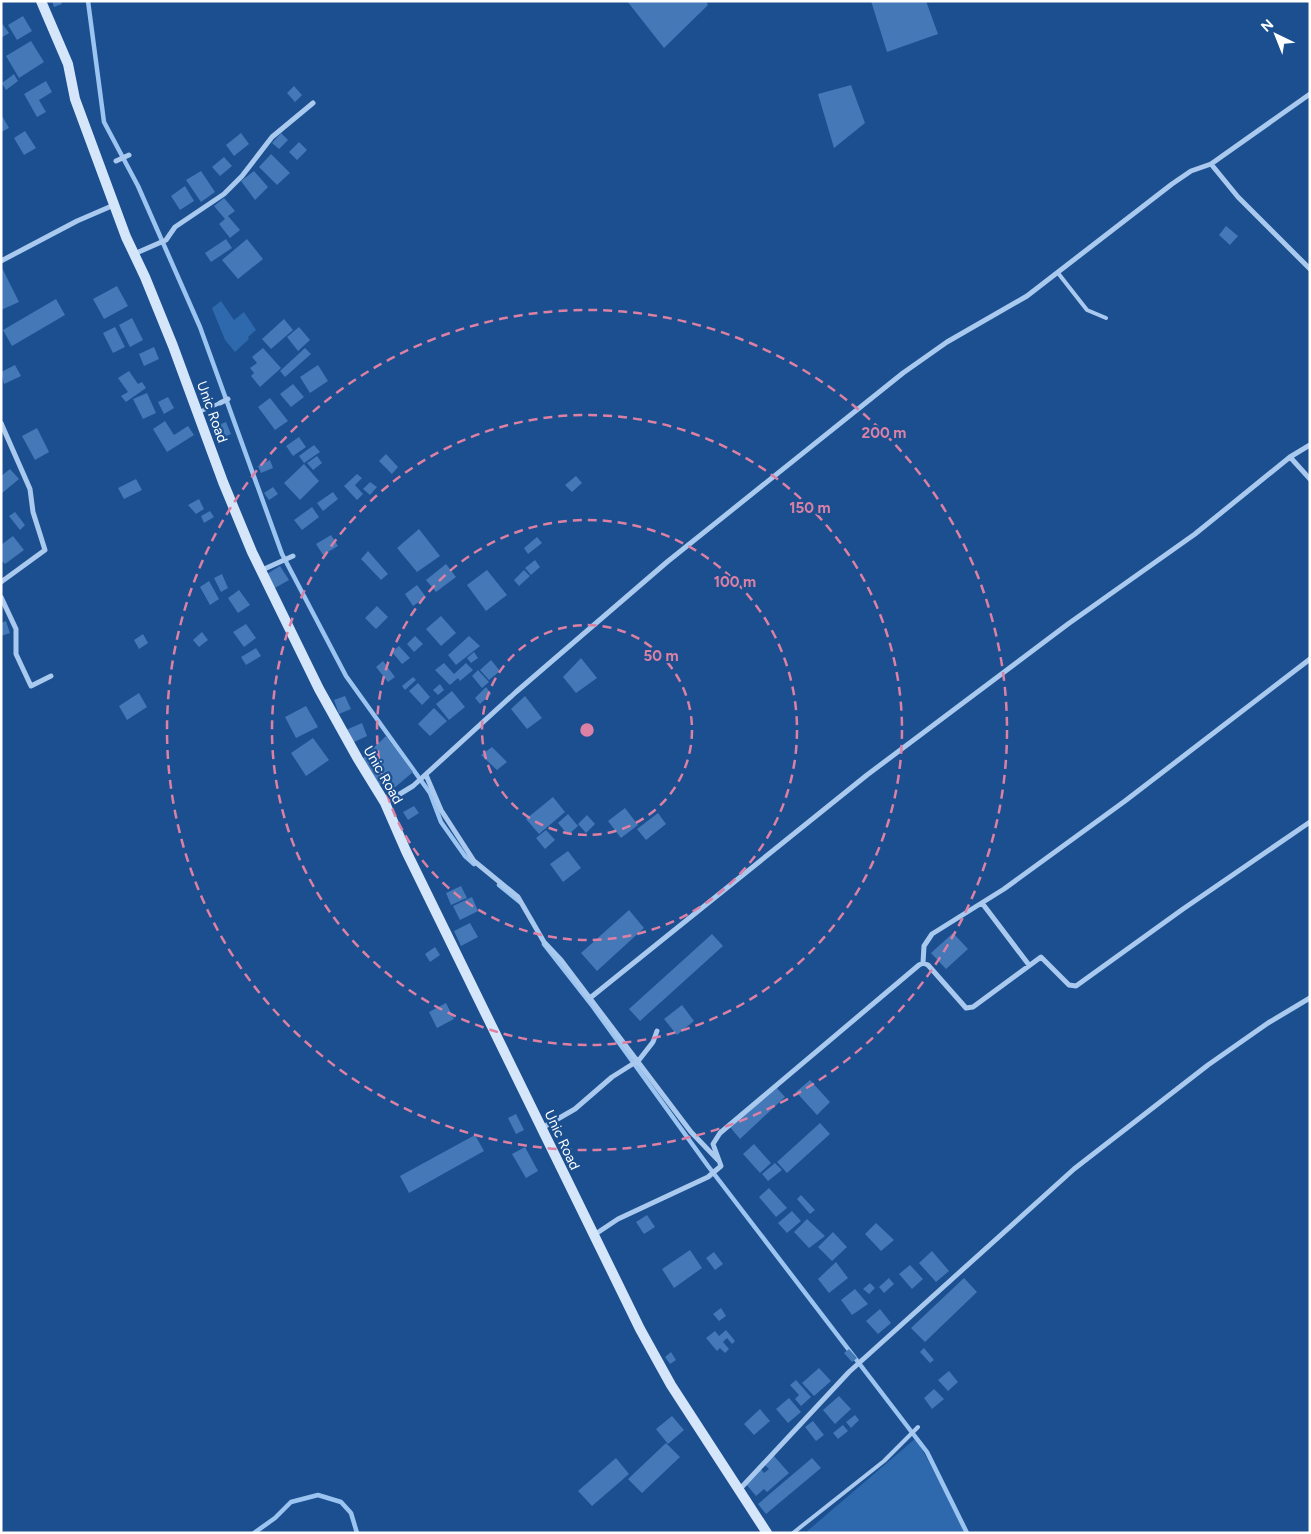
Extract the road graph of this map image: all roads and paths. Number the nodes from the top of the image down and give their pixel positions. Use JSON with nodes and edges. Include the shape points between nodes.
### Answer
{"nodes":[{"id":1,"x":41,"y":1,"type":"edge"},
{"id":2,"x":1310,"y":94,"type":"edge"},
{"id":3,"x":313,"y":103,"type":"dead end"},
{"id":4,"x":129,"y":155,"type":"dead end"},
{"id":5,"x":116,"y":161,"type":"dead end"},
{"id":6,"x":1211,"y":164,"type":"junction"},
{"id":7,"x":114,"y":205,"type":"junction"},
{"id":8,"x":134,"y":254,"type":"junction"},
{"id":9,"x":1,"y":261,"type":"edge"},
{"id":10,"x":1310,"y":269,"type":"edge"},
{"id":11,"x":1058,"y":273,"type":"junction"},
{"id":12,"x":1106,"y":318,"type":"dead end"},
{"id":13,"x":228,"y":399,"type":"dead end"},
{"id":14,"x":220,"y":403,"type":"joint"},
{"id":15,"x":199,"y":412,"type":"junction"},
{"id":16,"x":1,"y":423,"type":"edge"},
{"id":17,"x":1310,"y":445,"type":"edge"},
{"id":18,"x":1290,"y":457,"type":"junction"},
{"id":19,"x":1310,"y":479,"type":"edge"},
{"id":20,"x":292,"y":556,"type":"dead end"},
{"id":21,"x":262,"y":570,"type":"junction"},
{"id":22,"x":1,"y":582,"type":"edge"},
{"id":23,"x":1,"y":597,"type":"edge"},
{"id":24,"x":1310,"y":659,"type":"edge"},
{"id":25,"x":51,"y":676,"type":"dead end"},
{"id":26,"x":426,"y":774,"type":"junction"},
{"id":27,"x":385,"y":803,"type":"junction"},
{"id":28,"x":1310,"y":822,"type":"edge"},
{"id":29,"x":982,"y":903,"type":"junction"},
{"id":30,"x":923,"y":963,"type":"junction"},
{"id":31,"x":1029,"y":965,"type":"junction"},
{"id":32,"x":590,"y":998,"type":"junction"},
{"id":33,"x":1310,"y":998,"type":"edge"},
{"id":34,"x":657,"y":1031,"type":"dead end"},
{"id":35,"x":638,"y":1061,"type":"junction"},
{"id":36,"x":542,"y":1128,"type":"junction"},
{"id":37,"x":720,"y":1164,"type":"junction"},
{"id":38,"x":594,"y":1236,"type":"junction"},
{"id":39,"x":918,"y":1427,"type":"dead end"},
{"id":40,"x":739,"y":1490,"type":"junction"},
{"id":41,"x":768,"y":1533,"type":"edge"},
{"id":42,"x":793,"y":1533,"type":"edge"}],
"edges":[{"from":1,"to":7,"type":"main road","name":"Unic Road","via":[[68,64],[75,99]]},
{"from":2,"to":6,"type":"street"},
{"from":3,"to":8,"type":"street","via":[[272,138],[224,194],[175,227],[166,240]]},
{"from":4,"to":5,"type":"street"},
{"from":6,"to":10,"type":"street","via":[[1238,197]]},
{"from":6,"to":11,"type":"street","via":[[1172,184]]},
{"from":7,"to":8,"type":"main road","name":"Unic Road"},
{"from":7,"to":9,"type":"street"},
{"from":8,"to":15,"type":"main road","name":"Unic Road"},
{"from":11,"to":12,"type":"lane","via":[[1087,310]]},
{"from":11,"to":26,"type":"street","via":[[1005,310],[947,342],[874,396],[667,562]]},
{"from":13,"to":14,"type":"street"},
{"from":14,"to":15,"type":"lane"},
{"from":15,"to":21,"type":"main road","name":"Unic Road","via":[[223,482]]},
{"from":16,"to":22,"type":"street","via":[[30,489],[33,512],[45,550]]},
{"from":17,"to":18,"type":"street"},
{"from":18,"to":19,"type":"street"},
{"from":18,"to":32,"type":"street","via":[[1195,534],[1068,624],[867,775]]},
{"from":20,"to":21,"type":"street"},
{"from":21,"to":27,"type":"main road","name":"Unic Road","via":[[319,689]]},
{"from":23,"to":25,"type":"street","via":[[16,629],[16,654],[32,686]]},
{"from":24,"to":29,"type":"street","via":[[1132,795]]},
{"from":26,"to":27,"type":"street"},
{"from":26,"to":32,"type":"street","via":[[441,810],[474,860],[518,898],[544,942]]},
{"from":27,"to":36,"type":"main road","name":"Unic Road"},
{"from":28,"to":31,"type":"street","via":[[1076,986],[1069,985],[1043,958]]},
{"from":29,"to":30,"type":"street","via":[[926,940]]},
{"from":29,"to":31,"type":"street"},
{"from":30,"to":31,"type":"street","via":[[963,1006],[970,1008]]},
{"from":30,"to":37,"type":"street","via":[[779,1080],[720,1133],[713,1144]]},
{"from":32,"to":35,"type":"street"},
{"from":33,"to":40,"type":"street","via":[[1201,1070],[1074,1168],[848,1372]]},
{"from":34,"to":35,"type":"street","via":[[653,1042]]},
{"from":35,"to":36,"type":"street","via":[[612,1077],[575,1109]]},
{"from":35,"to":37,"type":"street","via":[[691,1132]]},
{"from":36,"to":38,"type":"main road","name":"Unic Road"},
{"from":37,"to":38,"type":"street","via":[[708,1177],[626,1215]]},
{"from":38,"to":40,"type":"main road","name":"Unic Road","via":[[671,1385]]},
{"from":39,"to":42,"type":"lane","via":[[884,1461]]},
{"from":40,"to":41,"type":"main road","name":"Unic Road"}]}
